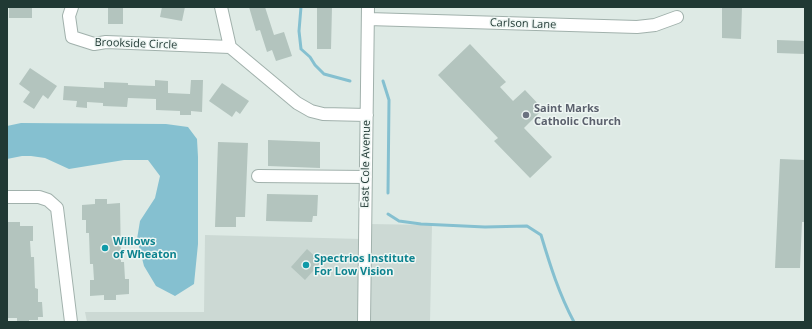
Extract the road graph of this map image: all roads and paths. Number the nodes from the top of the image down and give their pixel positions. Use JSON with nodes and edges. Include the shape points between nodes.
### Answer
{"nodes":[{"id":1,"x":72,"y":7,"type":"edge"},
{"id":2,"x":221,"y":7,"type":"edge"},
{"id":3,"x":368,"y":13,"type":"edge"},
{"id":4,"x":677,"y":17,"type":"dead end"},
{"id":5,"x":230,"y":47,"type":"junction"},
{"id":6,"x":367,"y":115,"type":"junction"},
{"id":7,"x":258,"y":176,"type":"dead end"},
{"id":8,"x":366,"y":177,"type":"junction"},
{"id":9,"x":7,"y":197,"type":"edge"},
{"id":10,"x":71,"y":322,"type":"edge"},
{"id":11,"x":364,"y":322,"type":"edge"}],
"edges":[{"from":1,"to":5,"type":"street","name":"Brookside Circle","via":[[69,16],[72,37],[94,44],[106,42]]},
{"from":2,"to":5,"type":"street"},
{"from":3,"to":4,"type":"street","name":"Carlson Lane","via":[[637,27],[655,25]]},
{"from":3,"to":6,"type":"street","name":"East Cole Avenue"},
{"from":5,"to":6,"type":"street","via":[[304,108],[323,114]]},
{"from":6,"to":8,"type":"street","name":"East Cole Avenue"},
{"from":7,"to":8,"type":"street"},
{"from":8,"to":11,"type":"street","name":"East Cole Avenue"},
{"from":9,"to":10,"type":"street","via":[[39,197],[48,200],[57,208]]}]}
